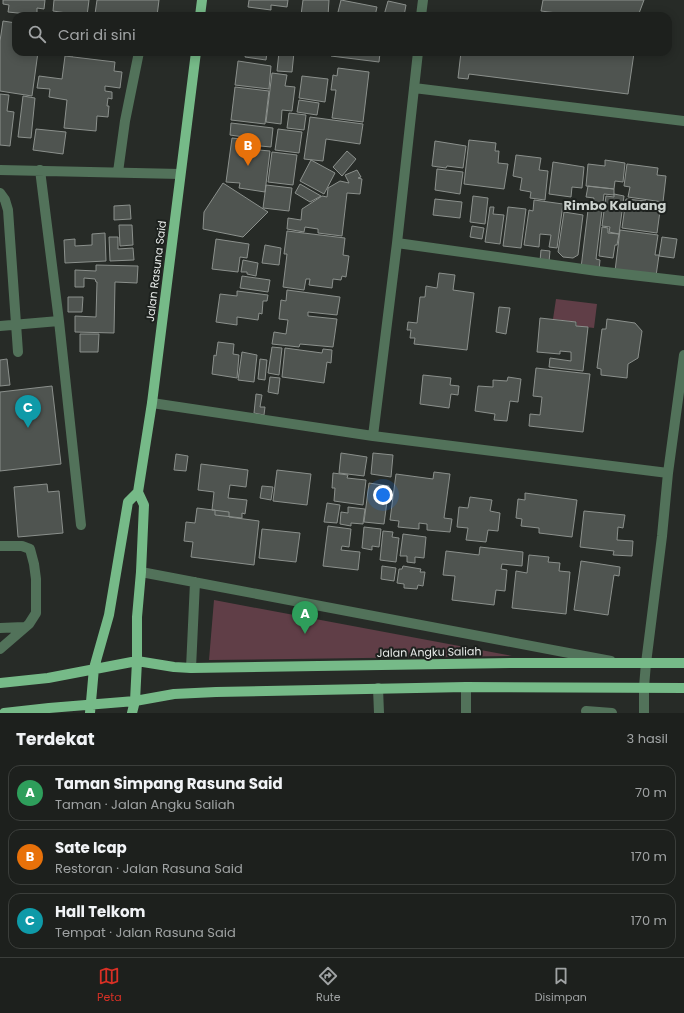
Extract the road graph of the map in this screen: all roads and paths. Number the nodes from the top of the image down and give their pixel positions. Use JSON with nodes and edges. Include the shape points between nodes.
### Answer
{"nodes":[{"id":1,"x":202,"y":0,"type":"edge"},
{"id":2,"x":423,"y":0,"type":"edge"},
{"id":3,"x":200,"y":12,"type":"edge"},
{"id":4,"x":422,"y":12,"type":"edge"},
{"id":5,"x":138,"y":56,"type":"edge"},
{"id":6,"x":195,"y":56,"type":"edge"},
{"id":7,"x":418,"y":56,"type":"edge"},
{"id":8,"x":414,"y":88,"type":"junction"},
{"id":9,"x":684,"y":121,"type":"edge"},
{"id":10,"x":0,"y":170,"type":"edge"},
{"id":11,"x":40,"y":170,"type":"junction"},
{"id":12,"x":118,"y":172,"type":"junction"},
{"id":13,"x":180,"y":174,"type":"junction"},
{"id":14,"x":0,"y":193,"type":"edge"},
{"id":15,"x":397,"y":243,"type":"junction"},
{"id":16,"x":684,"y":281,"type":"edge"},
{"id":17,"x":59,"y":321,"type":"junction"},
{"id":18,"x":16,"y":325,"type":"junction"},
{"id":19,"x":0,"y":326,"type":"edge"},
{"id":20,"x":18,"y":352,"type":"dead end"},
{"id":21,"x":684,"y":355,"type":"edge"},
{"id":22,"x":152,"y":403,"type":"junction"},
{"id":23,"x":374,"y":436,"type":"junction"},
{"id":24,"x":668,"y":473,"type":"junction"},
{"id":25,"x":138,"y":492,"type":"junction"},
{"id":26,"x":81,"y":525,"type":"dead end"},
{"id":27,"x":0,"y":546,"type":"edge"},
{"id":28,"x":141,"y":572,"type":"junction"},
{"id":29,"x":195,"y":582,"type":"junction"},
{"id":30,"x":24,"y":627,"type":"junction"},
{"id":31,"x":0,"y":628,"type":"edge"},
{"id":32,"x":0,"y":649,"type":"edge"},
{"id":33,"x":137,"y":660,"type":"junction"},
{"id":34,"x":620,"y":662,"type":"junction"},
{"id":35,"x":646,"y":663,"type":"junction"},
{"id":36,"x":684,"y":663,"type":"edge"},
{"id":37,"x":94,"y":668,"type":"junction"},
{"id":38,"x":190,"y":668,"type":"junction"},
{"id":39,"x":0,"y":683,"type":"edge"},
{"id":40,"x":466,"y":687,"type":"junction"},
{"id":41,"x":644,"y":687,"type":"junction"},
{"id":42,"x":378,"y":688,"type":"junction"},
{"id":43,"x":684,"y":688,"type":"edge"},
{"id":44,"x":135,"y":701,"type":"junction"},
{"id":45,"x":90,"y":709,"type":"edge"},
{"id":46,"x":586,"y":711,"type":"dead end"},
{"id":47,"x":4,"y":713,"type":"edge"},
{"id":48,"x":132,"y":713,"type":"edge"},
{"id":49,"x":379,"y":713,"type":"edge"},
{"id":50,"x":466,"y":713,"type":"edge"},
{"id":51,"x":612,"y":713,"type":"edge"},
{"id":52,"x":644,"y":713,"type":"edge"}],
"edges":[{"from":1,"to":3,"type":"main road"},
{"from":2,"to":4,"type":"street"},
{"from":5,"to":12,"type":"street"},
{"from":6,"to":13,"type":"main road","name":"Jalan Rasuna Said"},
{"from":7,"to":8,"type":"street"},
{"from":8,"to":9,"type":"street"},
{"from":8,"to":15,"type":"street"},
{"from":10,"to":11,"type":"street"},
{"from":11,"to":12,"type":"street"},
{"from":11,"to":17,"type":"street"},
{"from":12,"to":13,"type":"street"},
{"from":13,"to":22,"type":"main road","name":"Jalan Rasuna Said"},
{"from":14,"to":18,"type":"street","via":[[8,210]]},
{"from":15,"to":16,"type":"street"},
{"from":15,"to":23,"type":"street"},
{"from":17,"to":18,"type":"street"},
{"from":17,"to":26,"type":"street"},
{"from":18,"to":19,"type":"street"},
{"from":18,"to":20,"type":"street"},
{"from":21,"to":24,"type":"street"},
{"from":22,"to":23,"type":"street"},
{"from":22,"to":25,"type":"main road","name":"Jalan Rasuna Said"},
{"from":23,"to":24,"type":"street"},
{"from":24,"to":35,"type":"street"},
{"from":25,"to":28,"type":"main road","via":[[144,505]]},
{"from":25,"to":37,"type":"main road","via":[[128,502],[109,615]]},
{"from":27,"to":30,"type":"street","via":[[22,546],[32,552],[37,609],[32,620]]},
{"from":28,"to":29,"type":"street"},
{"from":28,"to":33,"type":"main road"},
{"from":29,"to":34,"type":"street"},
{"from":29,"to":38,"type":"street"},
{"from":30,"to":31,"type":"street"},
{"from":30,"to":32,"type":"street"},
{"from":33,"to":37,"type":"main road"},
{"from":33,"to":38,"type":"main road","name":"Jalan Angku Saliah"},
{"from":33,"to":44,"type":"main road"},
{"from":34,"to":35,"type":"main road","name":"Jalan Angku Saliah"},
{"from":34,"to":38,"type":"main road","name":"Jalan Angku Saliah"},
{"from":35,"to":36,"type":"main road","name":"Jalan Angku Saliah"},
{"from":35,"to":41,"type":"street"},
{"from":37,"to":39,"type":"main road","via":[[48,678]]},
{"from":37,"to":45,"type":"main road"},
{"from":40,"to":41,"type":"main road"},
{"from":40,"to":42,"type":"main road"},
{"from":40,"to":50,"type":"street"},
{"from":41,"to":43,"type":"main road"},
{"from":41,"to":52,"type":"street"},
{"from":42,"to":44,"type":"main road","via":[[174,694]]},
{"from":42,"to":49,"type":"street"},
{"from":44,"to":45,"type":"main road"},
{"from":44,"to":48,"type":"main road"},
{"from":45,"to":47,"type":"main road"},
{"from":46,"to":51,"type":"street"}]}
